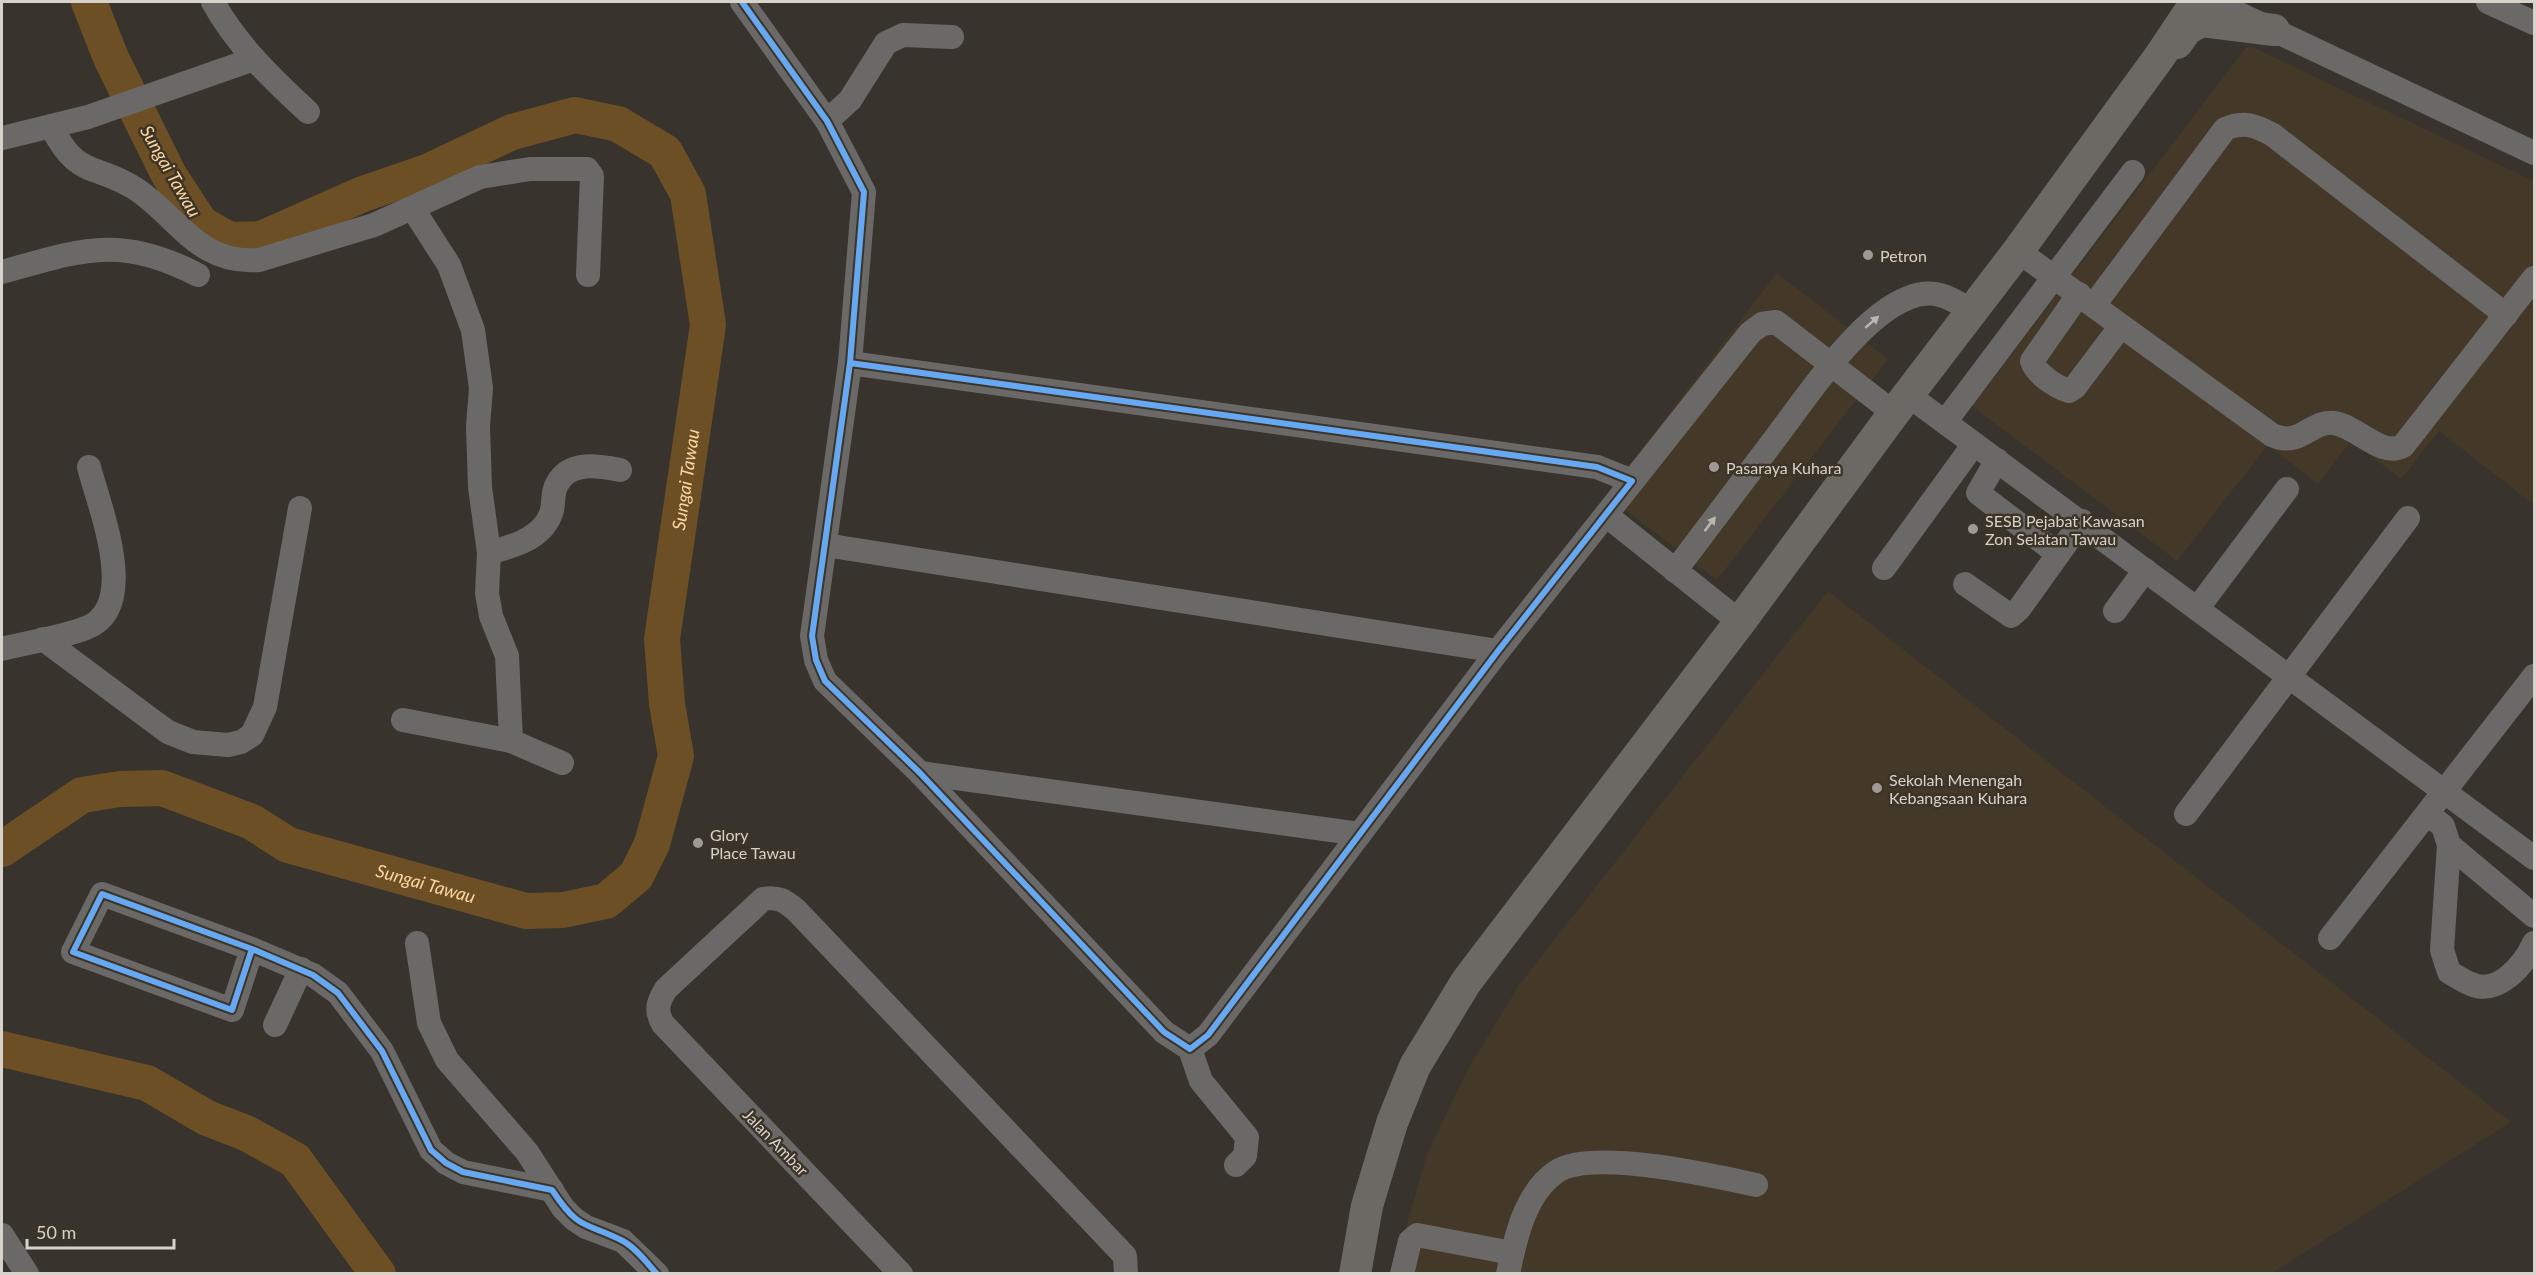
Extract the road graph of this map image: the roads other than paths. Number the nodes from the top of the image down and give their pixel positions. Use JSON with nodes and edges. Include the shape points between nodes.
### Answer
{"nodes":[{"id":1,"x":213,"y":2,"type":"edge"},
{"id":2,"x":742,"y":2,"type":"edge"},
{"id":3,"x":2196,"y":2,"type":"edge"},
{"id":4,"x":2214,"y":2,"type":"edge"},
{"id":5,"x":2246,"y":2,"type":"edge"},
{"id":6,"x":2488,"y":2,"type":"edge"},
{"id":7,"x":2535,"y":23,"type":"edge"},
{"id":8,"x":2274,"y":30,"type":"junction"},
{"id":9,"x":952,"y":37,"type":"dead end"},
{"id":10,"x":2160,"y":56,"type":"junction"},
{"id":11,"x":254,"y":59,"type":"junction"},
{"id":12,"x":308,"y":112,"type":"dead end"},
{"id":13,"x":827,"y":121,"type":"junction"},
{"id":14,"x":51,"y":126,"type":"junction"},
{"id":15,"x":2,"y":138,"type":"edge"},
{"id":16,"x":2535,"y":153,"type":"edge"},
{"id":17,"x":2133,"y":172,"type":"dead end"},
{"id":18,"x":413,"y":209,"type":"junction"},
{"id":19,"x":2018,"y":251,"type":"junction"},
{"id":20,"x":2,"y":272,"type":"edge"},
{"id":21,"x":198,"y":275,"type":"dead end"},
{"id":22,"x":588,"y":275,"type":"dead end"},
{"id":23,"x":2054,"y":278,"type":"junction"},
{"id":24,"x":2535,"y":278,"type":"edge"},
{"id":25,"x":2086,"y":300,"type":"junction"},
{"id":26,"x":1972,"y":311,"type":"junction"},
{"id":27,"x":2506,"y":315,"type":"junction"},
{"id":28,"x":2121,"y":326,"type":"junction"},
{"id":29,"x":850,"y":363,"type":"junction"},
{"id":30,"x":1832,"y":364,"type":"junction"},
{"id":31,"x":1901,"y":404,"type":"junction"},
{"id":32,"x":1945,"y":422,"type":"junction"},
{"id":33,"x":1974,"y":444,"type":"junction"},
{"id":34,"x":1998,"y":460,"type":"junction"},
{"id":35,"x":89,"y":467,"type":"dead end"},
{"id":36,"x":620,"y":471,"type":"dead end"},
{"id":37,"x":1632,"y":481,"type":"junction"},
{"id":38,"x":2288,"y":489,"type":"dead end"},
{"id":39,"x":300,"y":508,"type":"dead end"},
{"id":40,"x":1606,"y":515,"type":"junction"},
{"id":41,"x":2408,"y":518,"type":"dead end"},
{"id":42,"x":2082,"y":521,"type":"junction"},
{"id":43,"x":825,"y":545,"type":"junction"},
{"id":44,"x":489,"y":553,"type":"junction"},
{"id":45,"x":2058,"y":554,"type":"junction"},
{"id":46,"x":1884,"y":568,"type":"dead end"},
{"id":47,"x":2145,"y":570,"type":"junction"},
{"id":48,"x":1675,"y":571,"type":"junction"},
{"id":49,"x":1965,"y":584,"type":"dead end"},
{"id":50,"x":2197,"y":609,"type":"junction"},
{"id":51,"x":2115,"y":611,"type":"dead end"},
{"id":52,"x":1740,"y":622,"type":"junction"},
{"id":53,"x":43,"y":639,"type":"junction"},
{"id":54,"x":2,"y":649,"type":"edge"},
{"id":55,"x":1498,"y":651,"type":"junction"},
{"id":56,"x":2535,"y":676,"type":"edge"},
{"id":57,"x":2289,"y":678,"type":"junction"},
{"id":58,"x":403,"y":720,"type":"dead end"},
{"id":59,"x":511,"y":741,"type":"junction"},
{"id":60,"x":562,"y":763,"type":"dead end"},
{"id":61,"x":920,"y":773,"type":"junction"},
{"id":62,"x":2446,"y":792,"type":"junction"},
{"id":63,"x":2186,"y":814,"type":"dead end"},
{"id":64,"x":2429,"y":815,"type":"junction"},
{"id":65,"x":1360,"y":834,"type":"junction"},
{"id":66,"x":2449,"y":844,"type":"junction"},
{"id":67,"x":2535,"y":858,"type":"edge"},
{"id":68,"x":2535,"y":916,"type":"edge"},
{"id":69,"x":2330,"y":938,"type":"dead end"},
{"id":70,"x":417,"y":943,"type":"dead end"},
{"id":71,"x":2535,"y":943,"type":"edge"},
{"id":72,"x":252,"y":949,"type":"junction"},
{"id":73,"x":301,"y":969,"type":"junction"},
{"id":74,"x":275,"y":1025,"type":"dead end"},
{"id":75,"x":1190,"y":1049,"type":"junction"},
{"id":76,"x":1236,"y":1165,"type":"dead end"},
{"id":77,"x":1756,"y":1185,"type":"dead end"},
{"id":78,"x":552,"y":1190,"type":"junction"},
{"id":79,"x":2,"y":1235,"type":"edge"},
{"id":80,"x":1510,"y":1263,"type":"edge"},
{"id":81,"x":1127,"y":1271,"type":"edge"},
{"id":82,"x":27,"y":1274,"type":"edge"},
{"id":83,"x":657,"y":1274,"type":"edge"},
{"id":84,"x":901,"y":1274,"type":"edge"},
{"id":85,"x":1355,"y":1274,"type":"edge"},
{"id":86,"x":1402,"y":1274,"type":"edge"}],
"edges":[{"from":1,"to":11,"type":"street"},
{"from":2,"to":13,"type":"street"},
{"from":3,"to":10,"type":"main road"},
{"from":4,"to":8,"type":"street"},
{"from":5,"to":8,"type":"main road"},
{"from":6,"to":7,"type":"street"},
{"from":8,"to":10,"type":"main road","via":[[2202,21],[2187,29],[2172,50]]},
{"from":8,"to":16,"type":"street"},
{"from":9,"to":13,"type":"street","via":[[903,34],[886,43],[850,100]]},
{"from":10,"to":19,"type":"main road"},
{"from":11,"to":12,"type":"street"},
{"from":11,"to":14,"type":"street","via":[[88,117]]},
{"from":13,"to":29,"type":"street","via":[[864,192]]},
{"from":14,"to":15,"type":"street"},
{"from":14,"to":18,"type":"street","via":[[62,148],[77,163],[129,185],[203,248],[240,262],[259,260],[374,225]]},
{"from":17,"to":23,"type":"street"},
{"from":18,"to":22,"type":"street","via":[[480,177],[530,169],[587,169],[592,176]]},
{"from":18,"to":44,"type":"street","via":[[448,265],[472,330],[482,388],[478,426],[480,487]]},
{"from":19,"to":23,"type":"street"},
{"from":19,"to":26,"type":"main road"},
{"from":20,"to":21,"type":"street","via":[[63,255],[103,249],[143,252]]},
{"from":23,"to":25,"type":"street"},
{"from":23,"to":32,"type":"street"},
{"from":24,"to":27,"type":"street"},
{"from":25,"to":27,"type":"street","via":[[2225,129],[2239,123],[2257,126],[2272,135]]},
{"from":25,"to":28,"type":"street"},
{"from":25,"to":28,"type":"street","via":[[2032,361],[2034,368],[2060,388],[2068,391],[2075,387]]},
{"from":30,"to":26,"type":"street","one_way":true,"via":[[1867,327],[1909,297],[1943,294]]},
{"from":26,"to":31,"type":"main road"},
{"from":27,"to":28,"type":"street","via":[[2403,446],[2395,449],[2336,423],[2293,439],[2272,435]]},
{"from":29,"to":37,"type":"street","via":[[1597,467]]},
{"from":29,"to":43,"type":"street"},
{"from":30,"to":31,"type":"street"},
{"from":30,"to":37,"type":"street","via":[[1776,322],[1762,324],[1750,333]]},
{"from":48,"to":30,"type":"street","one_way":true},
{"from":31,"to":32,"type":"street"},
{"from":31,"to":52,"type":"main road"},
{"from":32,"to":33,"type":"street"},
{"from":33,"to":34,"type":"street"},
{"from":33,"to":46,"type":"street"},
{"from":34,"to":42,"type":"street"},
{"from":34,"to":45,"type":"street","via":[[1978,493]]},
{"from":35,"to":53,"type":"street","via":[[116,573],[113,595],[107,610],[88,627]]},
{"from":36,"to":44,"type":"street","via":[[592,464],[579,467],[557,484],[553,513],[541,529],[525,541]]},
{"from":37,"to":40,"type":"street"},
{"from":38,"to":50,"type":"street"},
{"from":39,"to":53,"type":"street","via":[[265,707],[252,735],[241,742],[210,745],[168,732]]},
{"from":40,"to":48,"type":"street"},
{"from":40,"to":55,"type":"street"},
{"from":41,"to":57,"type":"street"},
{"from":42,"to":45,"type":"street"},
{"from":42,"to":47,"type":"street"},
{"from":43,"to":55,"type":"street"},
{"from":43,"to":61,"type":"street","via":[[812,636],[816,660],[825,681]]},
{"from":44,"to":59,"type":"street","via":[[487,594],[490,616],[507,656]]},
{"from":45,"to":49,"type":"street","via":[[2011,616]]},
{"from":47,"to":50,"type":"street"},
{"from":47,"to":51,"type":"street"},
{"from":48,"to":52,"type":"street"},
{"from":50,"to":57,"type":"street"},
{"from":52,"to":85,"type":"main road","via":[[1504,930],[1437,1026],[1415,1066],[1377,1166]]},
{"from":53,"to":54,"type":"street"},
{"from":55,"to":65,"type":"street"},
{"from":56,"to":62,"type":"street"},
{"from":57,"to":62,"type":"street"},
{"from":57,"to":63,"type":"street"},
{"from":58,"to":59,"type":"street"},
{"from":59,"to":60,"type":"street"},
{"from":61,"to":65,"type":"street"},
{"from":61,"to":75,"type":"street","via":[[1164,1032]]},
{"from":62,"to":64,"type":"street"},
{"from":62,"to":67,"type":"street"},
{"from":64,"to":66,"type":"street","via":[[2443,826]]},
{"from":64,"to":69,"type":"street"},
{"from":65,"to":75,"type":"street","via":[[1208,1035]]},
{"from":66,"to":68,"type":"street"},
{"from":66,"to":71,"type":"street","via":[[2442,950],[2449,972],[2473,986],[2498,984],[2517,970]]},
{"from":70,"to":78,"type":"street","via":[[429,1023],[447,1060],[527,1152]]},
{"from":72,"to":72,"type":"street","via":[[232,1010],[73,952],[102,894]]},
{"from":72,"to":73,"type":"street"},
{"from":73,"to":74,"type":"street"},
{"from":73,"to":78,"type":"street","via":[[338,993],[362,1023],[382,1052],[431,1150],[463,1172]]},
{"from":75,"to":76,"type":"street","via":[[1201,1081],[1247,1137],[1245,1156]]},
{"from":77,"to":80,"type":"street","via":[[1679,1168],[1620,1163],[1569,1166],[1548,1179],[1534,1195]]},
{"from":78,"to":83,"type":"street","via":[[574,1220],[623,1241]]},
{"from":79,"to":82,"type":"street"},
{"from":80,"to":86,"type":"street","via":[[1417,1235],[1410,1241]]},
{"from":81,"to":84,"type":"street","name":"Jalan Ambar","via":[[1125,1256],[785,901],[763,899],[666,989],[657,1008],[663,1024]]}]}
